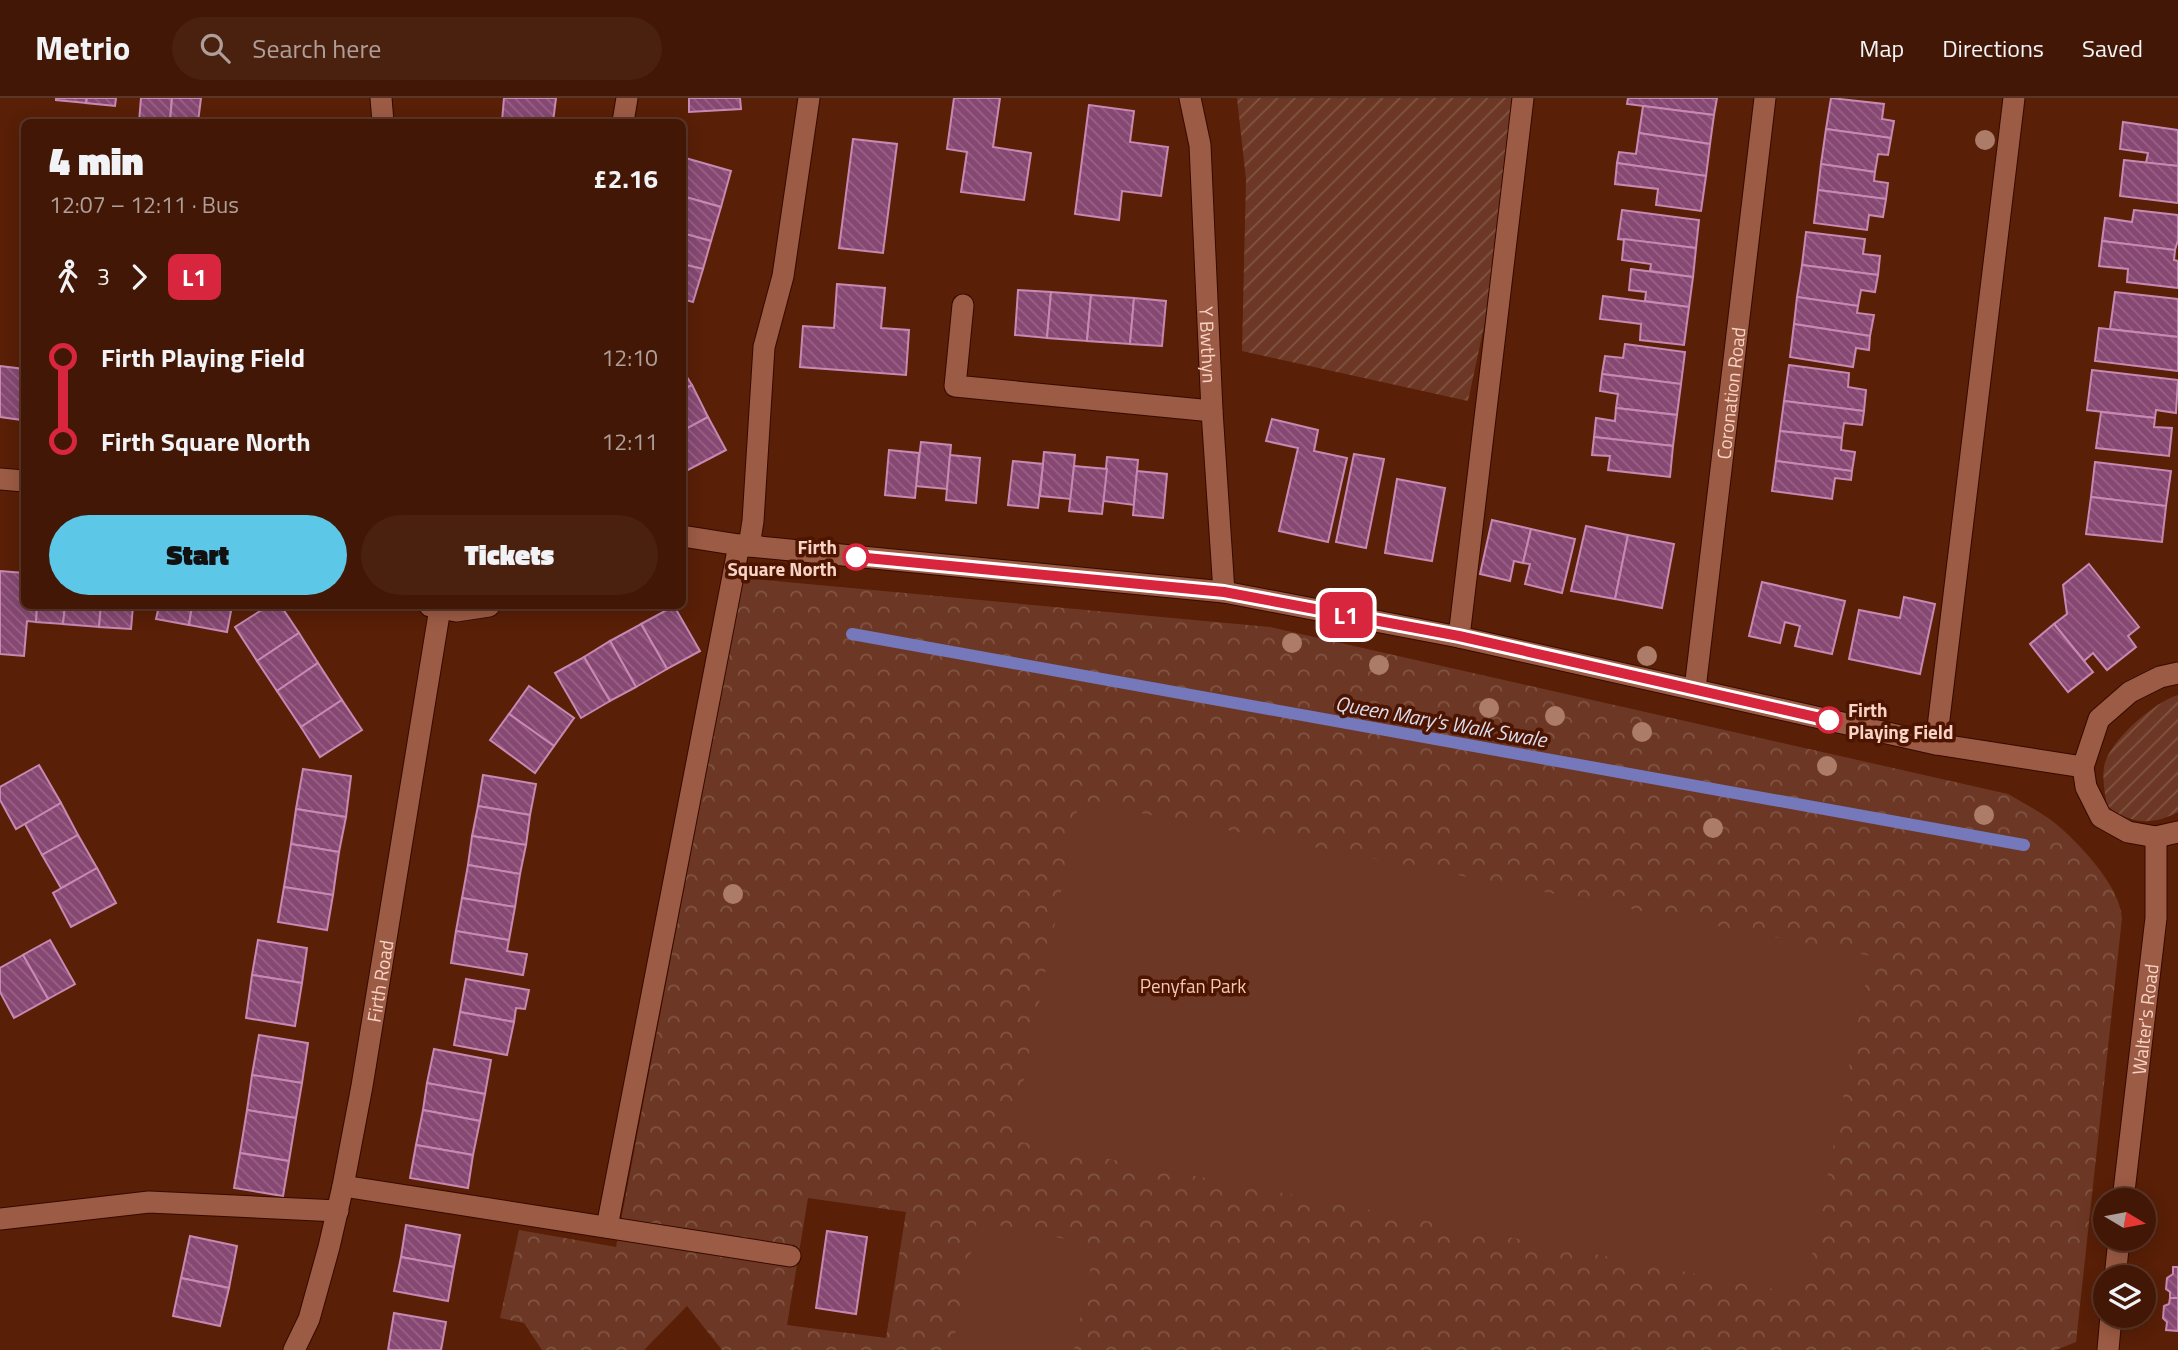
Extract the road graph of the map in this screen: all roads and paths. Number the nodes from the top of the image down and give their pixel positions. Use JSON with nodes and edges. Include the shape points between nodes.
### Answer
{"nodes":[{"id":1,"x":381,"y":98,"type":"edge"},
{"id":2,"x":627,"y":98,"type":"edge"},
{"id":3,"x":809,"y":98,"type":"edge"},
{"id":4,"x":1190,"y":98,"type":"edge"},
{"id":5,"x":1523,"y":98,"type":"edge"},
{"id":6,"x":1765,"y":98,"type":"edge"},
{"id":7,"x":2014,"y":98,"type":"edge"},
{"id":8,"x":383,"y":119,"type":"edge"},
{"id":9,"x":624,"y":119,"type":"edge"},
{"id":10,"x":963,"y":305,"type":"dead end"},
{"id":11,"x":1212,"y":411,"type":"junction"},
{"id":12,"x":0,"y":479,"type":"edge"},
{"id":13,"x":21,"y":481,"type":"edge"},
{"id":14,"x":686,"y":537,"type":"edge"},
{"id":15,"x":744,"y":545,"type":"junction"},
{"id":16,"x":1224,"y":592,"type":"junction"},
{"id":17,"x":435,"y":609,"type":"edge"},
{"id":18,"x":446,"y":609,"type":"edge"},
{"id":19,"x":469,"y":609,"type":"edge"},
{"id":20,"x":1459,"y":636,"type":"junction"},
{"id":21,"x":2178,"y":673,"type":"edge"},
{"id":22,"x":1695,"y":689,"type":"junction"},
{"id":23,"x":1936,"y":744,"type":"junction"},
{"id":24,"x":2083,"y":767,"type":"junction"},
{"id":25,"x":2178,"y":832,"type":"edge"},
{"id":26,"x":2156,"y":837,"type":"junction"},
{"id":27,"x":343,"y":1186,"type":"junction"},
{"id":28,"x":2124,"y":1188,"type":"edge"},
{"id":29,"x":338,"y":1210,"type":"junction"},
{"id":30,"x":0,"y":1219,"type":"edge"},
{"id":31,"x":607,"y":1227,"type":"junction"},
{"id":32,"x":790,"y":1256,"type":"dead end"},
{"id":33,"x":2110,"y":1328,"type":"edge"},
{"id":34,"x":294,"y":1350,"type":"edge"},
{"id":35,"x":2108,"y":1350,"type":"edge"}],
"edges":[{"from":1,"to":8,"type":"street"},
{"from":2,"to":9,"type":"street"},
{"from":3,"to":15,"type":"street","via":[[783,276],[764,347],[753,521]]},
{"from":4,"to":11,"type":"street","name":"Y Bwthyn","via":[[1200,145]]},
{"from":5,"to":20,"type":"street"},
{"from":6,"to":22,"type":"street","name":"Coronation Road"},
{"from":7,"to":23,"type":"street"},
{"from":10,"to":11,"type":"street","via":[[955,386]]},
{"from":11,"to":16,"type":"street","name":"Y Bwthyn"},
{"from":12,"to":13,"type":"street"},
{"from":14,"to":15,"type":"street"},
{"from":15,"to":16,"type":"street"},
{"from":15,"to":31,"type":"street"},
{"from":16,"to":20,"type":"street"},
{"from":17,"to":27,"type":"street","name":"Firth Road","via":[[403,841]]},
{"from":18,"to":19,"type":"street"},
{"from":20,"to":22,"type":"street"},
{"from":21,"to":24,"type":"street","via":[[2130,692],[2099,719]]},
{"from":22,"to":23,"type":"street"},
{"from":23,"to":24,"type":"street"},
{"from":24,"to":26,"type":"street","via":[[2086,787],[2101,817],[2128,832]]},
{"from":25,"to":26,"type":"street"},
{"from":26,"to":28,"type":"street","name":"Walter's Road","via":[[2156,918]]},
{"from":27,"to":29,"type":"street","name":"Firth Road"},
{"from":27,"to":31,"type":"street"},
{"from":29,"to":30,"type":"street","via":[[149,1202]]},
{"from":29,"to":34,"type":"street","name":"Firth Road","via":[[309,1319]]},
{"from":31,"to":32,"type":"street"},
{"from":33,"to":35,"type":"street"}]}
